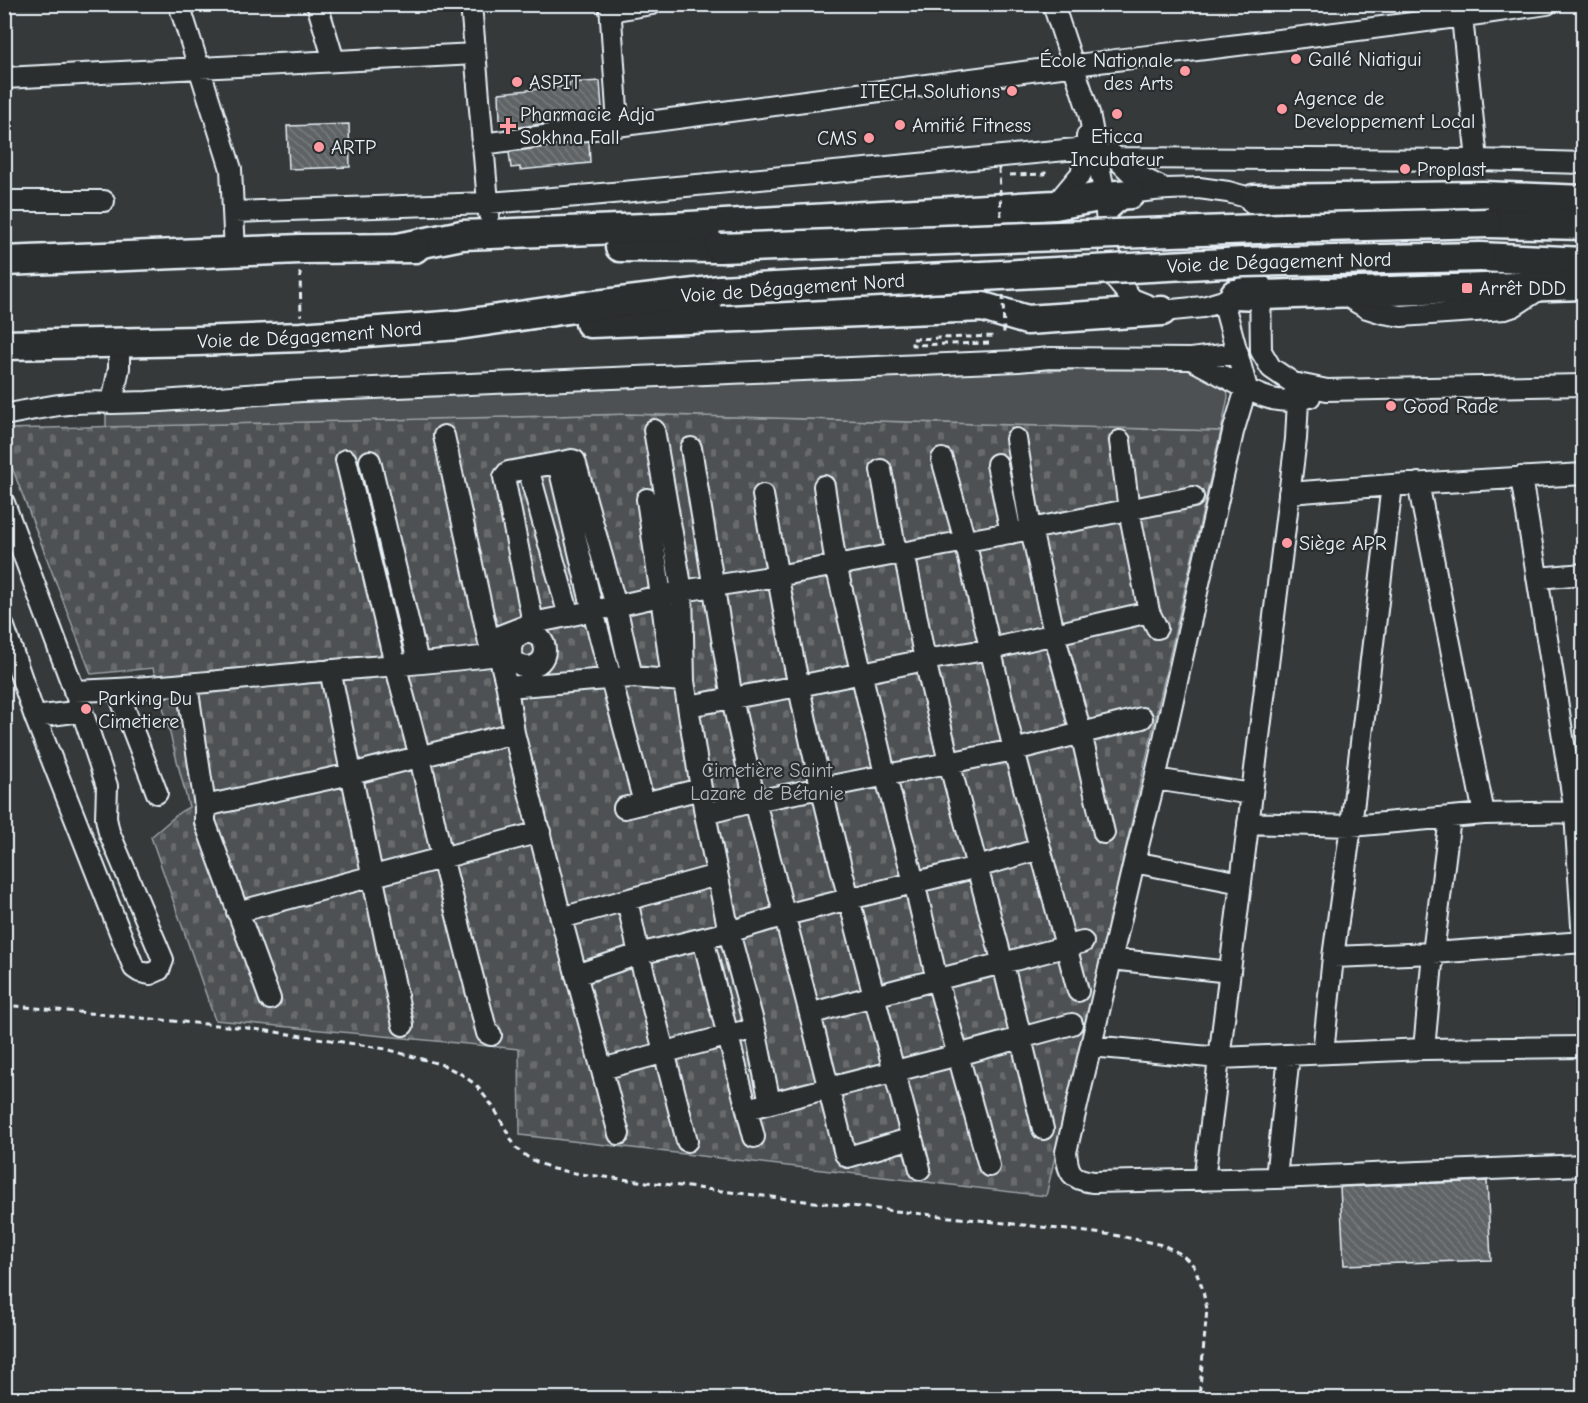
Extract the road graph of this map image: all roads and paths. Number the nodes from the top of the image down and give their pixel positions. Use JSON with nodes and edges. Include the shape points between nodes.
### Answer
{"nodes":[{"id":1,"x":179,"y":4,"type":"edge"},
{"id":2,"x":317,"y":4,"type":"edge"},
{"id":3,"x":471,"y":4,"type":"edge"},
{"id":4,"x":652,"y":4,"type":"edge"},
{"id":5,"x":1053,"y":4,"type":"edge"},
{"id":6,"x":1547,"y":4,"type":"edge"},
{"id":7,"x":610,"y":8,"type":"edge"},
{"id":8,"x":1430,"y":13,"type":"edge"},
{"id":9,"x":1462,"y":17,"type":"junction"},
{"id":10,"x":475,"y":54,"type":"junction"},
{"id":11,"x":334,"y":61,"type":"junction"},
{"id":12,"x":1073,"y":65,"type":"junction"},
{"id":13,"x":199,"y":67,"type":"junction"},
{"id":14,"x":4,"y":78,"type":"edge"},
{"id":15,"x":1089,"y":113,"type":"junction"},
{"id":16,"x":618,"y":125,"type":"junction"},
{"id":17,"x":482,"y":144,"type":"junction"},
{"id":18,"x":1087,"y":148,"type":"junction"},
{"id":19,"x":1115,"y":158,"type":"junction"},
{"id":20,"x":1477,"y":160,"type":"junction"},
{"id":21,"x":1584,"y":163,"type":"edge"},
{"id":22,"x":1045,"y":168,"type":"dead end"},
{"id":23,"x":1010,"y":175,"type":"dead end"},
{"id":24,"x":1165,"y":189,"type":"junction"},
{"id":25,"x":1254,"y":199,"type":"junction"},
{"id":26,"x":1584,"y":200,"type":"edge"},
{"id":27,"x":4,"y":201,"type":"edge"},
{"id":28,"x":104,"y":201,"type":"dead end"},
{"id":29,"x":1114,"y":201,"type":"junction"},
{"id":30,"x":488,"y":203,"type":"junction"},
{"id":31,"x":1055,"y":205,"type":"junction"},
{"id":32,"x":233,"y":212,"type":"junction"},
{"id":33,"x":1584,"y":225,"type":"edge"},
{"id":34,"x":490,"y":234,"type":"junction"},
{"id":35,"x":398,"y":248,"type":"junction"},
{"id":36,"x":300,"y":249,"type":"junction"},
{"id":37,"x":235,"y":252,"type":"junction"},
{"id":38,"x":4,"y":261,"type":"edge"},
{"id":39,"x":1584,"y":262,"type":"edge"},
{"id":40,"x":1584,"y":285,"type":"edge"},
{"id":41,"x":1245,"y":291,"type":"junction"},
{"id":42,"x":1162,"y":311,"type":"junction"},
{"id":43,"x":458,"y":325,"type":"junction"},
{"id":44,"x":1004,"y":335,"type":"dead end"},
{"id":45,"x":301,"y":337,"type":"junction"},
{"id":46,"x":990,"y":342,"type":"dead end"},
{"id":47,"x":119,"y":343,"type":"junction"},
{"id":48,"x":4,"y":345,"type":"edge"},
{"id":49,"x":1238,"y":353,"type":"junction"},
{"id":50,"x":1191,"y":359,"type":"junction"},
{"id":51,"x":1584,"y":385,"type":"edge"},
{"id":52,"x":1247,"y":389,"type":"junction"},
{"id":53,"x":1295,"y":391,"type":"junction"},
{"id":54,"x":111,"y":403,"type":"junction"},
{"id":55,"x":4,"y":415,"type":"edge"},
{"id":56,"x":654,"y":430,"type":"dead end"},
{"id":57,"x":444,"y":436,"type":"dead end"},
{"id":58,"x":1016,"y":440,"type":"dead end"},
{"id":59,"x":1120,"y":441,"type":"dead end"},
{"id":60,"x":691,"y":448,"type":"dead end"},
{"id":61,"x":942,"y":459,"type":"dead end"},
{"id":62,"x":346,"y":460,"type":"dead end"},
{"id":63,"x":370,"y":460,"type":"dead end"},
{"id":64,"x":558,"y":463,"type":"junction"},
{"id":65,"x":997,"y":464,"type":"dead end"},
{"id":66,"x":528,"y":468,"type":"junction"},
{"id":67,"x":880,"y":470,"type":"dead end"},
{"id":68,"x":1584,"y":474,"type":"edge"},
{"id":69,"x":1521,"y":477,"type":"junction"},
{"id":70,"x":1418,"y":483,"type":"junction"},
{"id":71,"x":1392,"y":484,"type":"junction"},
{"id":72,"x":824,"y":486,"type":"dead end"},
{"id":73,"x":1289,"y":493,"type":"junction"},
{"id":74,"x":763,"y":495,"type":"dead end"},
{"id":75,"x":1193,"y":497,"type":"dead end"},
{"id":76,"x":647,"y":499,"type":"dead end"},
{"id":77,"x":4,"y":503,"type":"edge"},
{"id":78,"x":1129,"y":510,"type":"junction"},
{"id":79,"x":1031,"y":529,"type":"junction"},
{"id":80,"x":1011,"y":533,"type":"junction"},
{"id":81,"x":965,"y":541,"type":"junction"},
{"id":82,"x":900,"y":552,"type":"junction"},
{"id":83,"x":836,"y":565,"type":"junction"},
{"id":84,"x":1584,"y":574,"type":"edge"},
{"id":85,"x":777,"y":576,"type":"junction"},
{"id":86,"x":1537,"y":578,"type":"junction"},
{"id":87,"x":714,"y":586,"type":"junction"},
{"id":88,"x":681,"y":591,"type":"junction"},
{"id":89,"x":661,"y":596,"type":"junction"},
{"id":90,"x":616,"y":606,"type":"junction"},
{"id":91,"x":593,"y":611,"type":"junction"},
{"id":92,"x":569,"y":616,"type":"junction"},
{"id":93,"x":533,"y":623,"type":"junction"},
{"id":94,"x":4,"y":627,"type":"edge"},
{"id":95,"x":1054,"y":633,"type":"junction"},
{"id":96,"x":991,"y":649,"type":"junction"},
{"id":97,"x":501,"y":655,"type":"junction"},
{"id":98,"x":925,"y":660,"type":"junction"},
{"id":99,"x":418,"y":662,"type":"junction"},
{"id":100,"x":395,"y":664,"type":"junction"},
{"id":101,"x":330,"y":670,"type":"junction"},
{"id":102,"x":862,"y":673,"type":"junction"},
{"id":103,"x":632,"y":677,"type":"junction"},
{"id":104,"x":611,"y":678,"type":"junction"},
{"id":105,"x":678,"y":681,"type":"junction"},
{"id":106,"x":187,"y":685,"type":"junction"},
{"id":107,"x":799,"y":686,"type":"junction"},
{"id":108,"x":507,"y":687,"type":"junction"},
{"id":109,"x":117,"y":689,"type":"junction"},
{"id":110,"x":74,"y":691,"type":"junction"},
{"id":111,"x":732,"y":699,"type":"junction"},
{"id":112,"x":688,"y":706,"type":"junction"},
{"id":113,"x":82,"y":711,"type":"junction"},
{"id":114,"x":35,"y":717,"type":"junction"},
{"id":115,"x":1142,"y":718,"type":"dead end"},
{"id":116,"x":514,"y":733,"type":"junction"},
{"id":117,"x":1081,"y":733,"type":"junction"},
{"id":118,"x":1014,"y":750,"type":"junction"},
{"id":119,"x":420,"y":757,"type":"junction"},
{"id":120,"x":949,"y":762,"type":"junction"},
{"id":121,"x":351,"y":774,"type":"junction"},
{"id":122,"x":885,"y":774,"type":"junction"},
{"id":123,"x":1155,"y":779,"type":"junction"},
{"id":124,"x":821,"y":788,"type":"junction"},
{"id":125,"x":701,"y":789,"type":"junction"},
{"id":126,"x":158,"y":793,"type":"dead end"},
{"id":127,"x":1252,"y":794,"type":"junction"},
{"id":128,"x":755,"y":801,"type":"junction"},
{"id":129,"x":644,"y":803,"type":"junction"},
{"id":130,"x":205,"y":806,"type":"junction"},
{"id":131,"x":624,"y":808,"type":"dead end"},
{"id":132,"x":1579,"y":812,"type":"edge"},
{"id":133,"x":705,"y":814,"type":"junction"},
{"id":134,"x":1484,"y":814,"type":"junction"},
{"id":135,"x":1450,"y":818,"type":"junction"},
{"id":136,"x":1248,"y":823,"type":"junction"},
{"id":137,"x":1351,"y":826,"type":"junction"},
{"id":138,"x":540,"y":832,"type":"junction"},
{"id":139,"x":1104,"y":833,"type":"dead end"},
{"id":140,"x":1040,"y":849,"type":"junction"},
{"id":141,"x":442,"y":857,"type":"junction"},
{"id":142,"x":1134,"y":862,"type":"junction"},
{"id":143,"x":977,"y":867,"type":"junction"},
{"id":144,"x":717,"y":874,"type":"junction"},
{"id":145,"x":373,"y":876,"type":"junction"},
{"id":146,"x":914,"y":882,"type":"junction"},
{"id":147,"x":1241,"y":883,"type":"junction"},
{"id":148,"x":627,"y":900,"type":"junction"},
{"id":149,"x":848,"y":900,"type":"junction"},
{"id":150,"x":237,"y":912,"type":"junction"},
{"id":151,"x":785,"y":915,"type":"junction"},
{"id":152,"x":561,"y":918,"type":"junction"},
{"id":153,"x":729,"y":932,"type":"junction"},
{"id":154,"x":703,"y":939,"type":"junction"},
{"id":155,"x":1583,"y":942,"type":"edge"},
{"id":156,"x":1075,"y":945,"type":"junction"},
{"id":157,"x":1433,"y":953,"type":"junction"},
{"id":158,"x":639,"y":954,"type":"junction"},
{"id":159,"x":1333,"y":957,"type":"junction"},
{"id":160,"x":1111,"y":959,"type":"junction"},
{"id":161,"x":1003,"y":964,"type":"junction"},
{"id":162,"x":1230,"y":972,"type":"junction"},
{"id":163,"x":576,"y":975,"type":"junction"},
{"id":164,"x":937,"y":980,"type":"junction"},
{"id":165,"x":1078,"y":991,"type":"dead end"},
{"id":166,"x":873,"y":995,"type":"junction"},
{"id":167,"x":270,"y":999,"type":"dead end"},
{"id":168,"x":4,"y":1005,"type":"edge"},
{"id":169,"x":810,"y":1014,"type":"junction"},
{"id":170,"x":1072,"y":1024,"type":"dead end"},
{"id":171,"x":403,"y":1025,"type":"dead end"},
{"id":172,"x":755,"y":1029,"type":"junction"},
{"id":173,"x":491,"y":1035,"type":"dead end"},
{"id":174,"x":728,"y":1035,"type":"junction"},
{"id":175,"x":1021,"y":1039,"type":"junction"},
{"id":176,"x":1091,"y":1046,"type":"junction"},
{"id":177,"x":1584,"y":1047,"type":"edge"},
{"id":178,"x":1424,"y":1049,"type":"junction"},
{"id":179,"x":665,"y":1053,"type":"junction"},
{"id":180,"x":1323,"y":1053,"type":"junction"},
{"id":181,"x":958,"y":1055,"type":"junction"},
{"id":182,"x":1289,"y":1055,"type":"junction"},
{"id":183,"x":1220,"y":1058,"type":"junction"},
{"id":184,"x":602,"y":1069,"type":"junction"},
{"id":185,"x":894,"y":1072,"type":"junction"},
{"id":186,"x":828,"y":1088,"type":"junction"},
{"id":187,"x":770,"y":1103,"type":"junction"},
{"id":188,"x":747,"y":1109,"type":"junction"},
{"id":189,"x":1043,"y":1129,"type":"dead end"},
{"id":190,"x":620,"y":1134,"type":"dead end"},
{"id":191,"x":753,"y":1137,"type":"dead end"},
{"id":192,"x":912,"y":1138,"type":"junction"},
{"id":193,"x":687,"y":1141,"type":"dead end"},
{"id":194,"x":1584,"y":1165,"type":"edge"},
{"id":195,"x":988,"y":1166,"type":"dead end"},
{"id":196,"x":920,"y":1170,"type":"dead end"},
{"id":197,"x":1276,"y":1178,"type":"junction"},
{"id":198,"x":1204,"y":1180,"type":"junction"},
{"id":199,"x":1198,"y":1398,"type":"edge"}],
"edges":[{"from":1,"to":13,"type":"street"},
{"from":2,"to":11,"type":"street"},
{"from":3,"to":10,"type":"street"},
{"from":4,"to":7,"type":"street"},
{"from":5,"to":12,"type":"street"},
{"from":6,"to":9,"type":"street"},
{"from":7,"to":16,"type":"street"},
{"from":8,"to":9,"type":"street"},
{"from":8,"to":12,"type":"street"},
{"from":9,"to":20,"type":"street"},
{"from":10,"to":11,"type":"street"},
{"from":10,"to":17,"type":"street"},
{"from":11,"to":13,"type":"street"},
{"from":12,"to":15,"type":"street"},
{"from":12,"to":16,"type":"street"},
{"from":13,"to":14,"type":"street"},
{"from":13,"to":32,"type":"street","via":[[231,169]]},
{"from":15,"to":18,"type":"street"},
{"from":15,"to":19,"type":"street"},
{"from":15,"to":29,"type":"street"},
{"from":16,"to":17,"type":"street"},
{"from":17,"to":30,"type":"street"},
{"from":18,"to":30,"type":"street"},
{"from":18,"to":31,"type":"street","via":[[1081,174]]},
{"from":19,"to":20,"type":"street"},
{"from":19,"to":24,"type":"street","via":[[1130,172]]},
{"from":20,"to":21,"type":"street"},
{"from":22,"to":23,"type":"path","via":[[1045,174]]},
{"from":24,"to":25,"type":"street","via":[[1199,188]]},
{"from":24,"to":29,"type":"street"},
{"from":25,"to":26,"type":"highway","via":[[1484,196]]},
{"from":25,"to":41,"type":"street","via":[[1260,220]]},
{"from":27,"to":28,"type":"street"},
{"from":29,"to":31,"type":"highway"},
{"from":29,"to":42,"type":"street","via":[[1112,275],[1132,299]]},
{"from":30,"to":32,"type":"street"},
{"from":30,"to":34,"type":"street"},
{"from":31,"to":34,"type":"highway"},
{"from":32,"to":37,"type":"street"},
{"from":33,"to":35,"type":"highway","name":"Voie de Dégagement Nord","bridge":true,"via":[[1283,228],[720,248]]},
{"from":34,"to":35,"type":"highway","via":[[462,235]]},
{"from":35,"to":36,"type":"highway","name":"Voie de Dégagement Nord"},
{"from":36,"to":37,"type":"highway","name":"Voie de Dégagement Nord"},
{"from":36,"to":45,"type":"path"},
{"from":37,"to":38,"type":"highway","name":"Voie de Dégagement Nord"},
{"from":39,"to":43,"type":"highway","name":"Voie de Dégagement Nord","bridge":true,"via":[[1480,257],[1244,262],[720,290]]},
{"from":40,"to":41,"type":"highway","via":[[1341,293]]},
{"from":41,"to":42,"type":"street","via":[[1203,307]]},
{"from":41,"to":49,"type":"street"},
{"from":41,"to":53,"type":"street","via":[[1261,351],[1271,368]]},
{"from":42,"to":43,"type":"highway","via":[[1026,320],[983,307]]},
{"from":43,"to":45,"type":"highway","name":"Voie de Dégagement Nord"},
{"from":44,"to":46,"type":"path","via":[[912,339],[912,345]]},
{"from":45,"to":47,"type":"highway","name":"Voie de Dégagement Nord"},
{"from":47,"to":48,"type":"highway","name":"Voie de Dégagement Nord"},
{"from":47,"to":54,"type":"street"},
{"from":49,"to":50,"type":"street"},
{"from":49,"to":52,"type":"street"},
{"from":50,"to":52,"type":"street"},
{"from":50,"to":54,"type":"street","via":[[1050,358],[314,390]]},
{"from":51,"to":53,"type":"street","via":[[1327,390],[1308,398]]},
{"from":52,"to":53,"type":"street","via":[[1265,398],[1288,401]]},
{"from":52,"to":123,"type":"street","via":[[1233,432]]},
{"from":53,"to":73,"type":"street","via":[[1296,439]]},
{"from":54,"to":55,"type":"street","via":[[71,403]]},
{"from":56,"to":88,"type":"street"},
{"from":57,"to":97,"type":"street"},
{"from":58,"to":79,"type":"street"},
{"from":59,"to":78,"type":"street"},
{"from":60,"to":87,"type":"street"},
{"from":61,"to":81,"type":"street"},
{"from":62,"to":100,"type":"street"},
{"from":63,"to":99,"type":"street"},
{"from":64,"to":66,"type":"street"},
{"from":64,"to":90,"type":"street","via":[[575,461]]},
{"from":64,"to":91,"type":"street"},
{"from":65,"to":80,"type":"street"},
{"from":66,"to":92,"type":"street"},
{"from":66,"to":93,"type":"street","via":[[508,472],[504,477]]},
{"from":67,"to":82,"type":"street"},
{"from":68,"to":69,"type":"street"},
{"from":69,"to":70,"type":"street"},
{"from":69,"to":86,"type":"street"},
{"from":70,"to":71,"type":"street"},
{"from":70,"to":134,"type":"street"},
{"from":71,"to":73,"type":"street"},
{"from":71,"to":137,"type":"street"},
{"from":72,"to":83,"type":"street"},
{"from":73,"to":127,"type":"street"},
{"from":74,"to":85,"type":"street"},
{"from":75,"to":78,"type":"street"},
{"from":76,"to":89,"type":"street"},
{"from":77,"to":110,"type":"street"},
{"from":78,"to":79,"type":"street"},
{"from":78,"to":95,"type":"street","via":[[1153,620]]},
{"from":79,"to":80,"type":"street"},
{"from":79,"to":95,"type":"street"},
{"from":80,"to":81,"type":"street"},
{"from":81,"to":82,"type":"street"},
{"from":81,"to":96,"type":"street"},
{"from":82,"to":83,"type":"street"},
{"from":82,"to":98,"type":"street"},
{"from":83,"to":85,"type":"street"},
{"from":83,"to":102,"type":"street"},
{"from":84,"to":86,"type":"street"},
{"from":85,"to":87,"type":"street"},
{"from":85,"to":107,"type":"street"},
{"from":86,"to":132,"type":"street"},
{"from":87,"to":88,"type":"street"},
{"from":87,"to":111,"type":"street"},
{"from":88,"to":89,"type":"street"},
{"from":88,"to":105,"type":"street"},
{"from":89,"to":90,"type":"street"},
{"from":89,"to":105,"type":"street"},
{"from":90,"to":91,"type":"street"},
{"from":90,"to":103,"type":"street"},
{"from":91,"to":92,"type":"street"},
{"from":91,"to":104,"type":"street"},
{"from":92,"to":93,"type":"street"},
{"from":93,"to":97,"type":"street","via":[[502,635]]},
{"from":94,"to":114,"type":"street"},
{"from":95,"to":96,"type":"street"},
{"from":95,"to":117,"type":"street"},
{"from":96,"to":98,"type":"street"},
{"from":96,"to":118,"type":"street"},
{"from":97,"to":99,"type":"street"},
{"from":97,"to":108,"type":"street"},
{"from":98,"to":102,"type":"street"},
{"from":98,"to":120,"type":"street"},
{"from":99,"to":100,"type":"street"},
{"from":100,"to":101,"type":"street"},
{"from":100,"to":119,"type":"street"},
{"from":101,"to":106,"type":"street"},
{"from":101,"to":121,"type":"street"},
{"from":102,"to":107,"type":"street"},
{"from":102,"to":122,"type":"street"},
{"from":103,"to":104,"type":"street"},
{"from":103,"to":105,"type":"street"},
{"from":104,"to":108,"type":"street"},
{"from":104,"to":129,"type":"street"},
{"from":105,"to":112,"type":"street"},
{"from":106,"to":109,"type":"street"},
{"from":106,"to":130,"type":"street"},
{"from":107,"to":111,"type":"street"},
{"from":107,"to":124,"type":"street"},
{"from":108,"to":116,"type":"street"},
{"from":109,"to":110,"type":"street"},
{"from":109,"to":126,"type":"street"},
{"from":110,"to":113,"type":"street"},
{"from":111,"to":112,"type":"street"},
{"from":111,"to":128,"type":"street"},
{"from":112,"to":125,"type":"street"},
{"from":113,"to":114,"type":"street"},
{"from":113,"to":114,"type":"street","via":[[107,786],[109,832],[162,960],[159,970],[150,974],[134,968]]},
{"from":115,"to":117,"type":"street"},
{"from":116,"to":119,"type":"street"},
{"from":116,"to":138,"type":"street"},
{"from":117,"to":118,"type":"street"},
{"from":117,"to":139,"type":"street"},
{"from":118,"to":120,"type":"street"},
{"from":118,"to":140,"type":"street"},
{"from":119,"to":121,"type":"street"},
{"from":119,"to":141,"type":"street"},
{"from":120,"to":122,"type":"street"},
{"from":120,"to":143,"type":"street"},
{"from":121,"to":130,"type":"street"},
{"from":121,"to":145,"type":"street"},
{"from":122,"to":124,"type":"street"},
{"from":122,"to":146,"type":"street"},
{"from":123,"to":127,"type":"street"},
{"from":123,"to":142,"type":"street"},
{"from":124,"to":128,"type":"street"},
{"from":124,"to":149,"type":"street"},
{"from":125,"to":129,"type":"street"},
{"from":125,"to":133,"type":"street"},
{"from":127,"to":136,"type":"street"},
{"from":128,"to":133,"type":"street"},
{"from":128,"to":151,"type":"street"},
{"from":129,"to":131,"type":"street"},
{"from":130,"to":150,"type":"street","via":[[205,822]]},
{"from":132,"to":134,"type":"street"},
{"from":132,"to":155,"type":"street"},
{"from":133,"to":144,"type":"street"},
{"from":134,"to":135,"type":"street"},
{"from":135,"to":137,"type":"street"},
{"from":135,"to":157,"type":"street"},
{"from":136,"to":137,"type":"street"},
{"from":136,"to":147,"type":"street"},
{"from":137,"to":159,"type":"street"},
{"from":138,"to":141,"type":"street"},
{"from":138,"to":152,"type":"street"},
{"from":140,"to":143,"type":"street"},
{"from":140,"to":156,"type":"street"},
{"from":141,"to":145,"type":"street"},
{"from":141,"to":173,"type":"street","via":[[487,1032]]},
{"from":142,"to":147,"type":"street"},
{"from":142,"to":160,"type":"street"},
{"from":143,"to":146,"type":"street"},
{"from":143,"to":161,"type":"street"},
{"from":144,"to":148,"type":"street"},
{"from":144,"to":153,"type":"street"},
{"from":145,"to":150,"type":"street"},
{"from":145,"to":171,"type":"street"},
{"from":146,"to":149,"type":"street"},
{"from":146,"to":164,"type":"street"},
{"from":147,"to":162,"type":"street"},
{"from":148,"to":152,"type":"street"},
{"from":148,"to":158,"type":"street"},
{"from":149,"to":151,"type":"street"},
{"from":149,"to":166,"type":"street"},
{"from":150,"to":167,"type":"street"},
{"from":151,"to":153,"type":"street"},
{"from":151,"to":169,"type":"street"},
{"from":152,"to":163,"type":"street"},
{"from":153,"to":154,"type":"street"},
{"from":153,"to":172,"type":"street"},
{"from":154,"to":158,"type":"street"},
{"from":154,"to":174,"type":"street"},
{"from":155,"to":157,"type":"street"},
{"from":156,"to":161,"type":"street"},
{"from":156,"to":165,"type":"street"},
{"from":157,"to":159,"type":"street"},
{"from":157,"to":178,"type":"street"},
{"from":158,"to":163,"type":"street"},
{"from":158,"to":179,"type":"street"},
{"from":159,"to":180,"type":"street"},
{"from":160,"to":162,"type":"street"},
{"from":160,"to":176,"type":"street"},
{"from":161,"to":164,"type":"street"},
{"from":161,"to":175,"type":"street"},
{"from":162,"to":183,"type":"street"},
{"from":163,"to":184,"type":"street"},
{"from":164,"to":166,"type":"street"},
{"from":164,"to":181,"type":"street"},
{"from":166,"to":169,"type":"street"},
{"from":166,"to":185,"type":"street"},
{"from":168,"to":199,"type":"path","via":[[247,1028],[386,1049],[443,1065],[476,1085],[516,1148],[554,1169],[802,1201],[1114,1234],[1163,1245],[1194,1266],[1202,1287],[1207,1309]]},
{"from":169,"to":186,"type":"street"},
{"from":170,"to":175,"type":"street"},
{"from":172,"to":174,"type":"street"},
{"from":172,"to":187,"type":"street"},
{"from":174,"to":179,"type":"street"},
{"from":174,"to":188,"type":"street"},
{"from":175,"to":181,"type":"street"},
{"from":175,"to":189,"type":"street"},
{"from":176,"to":183,"type":"street"},
{"from":176,"to":198,"type":"street","via":[[1066,1152],[1074,1177],[1093,1182]]},
{"from":177,"to":178,"type":"street"},
{"from":178,"to":180,"type":"street"},
{"from":179,"to":184,"type":"street"},
{"from":179,"to":193,"type":"street"},
{"from":180,"to":182,"type":"street"},
{"from":181,"to":185,"type":"street"},
{"from":181,"to":195,"type":"street"},
{"from":182,"to":183,"type":"street"},
{"from":182,"to":197,"type":"street"},
{"from":183,"to":198,"type":"street"},
{"from":184,"to":190,"type":"street"},
{"from":185,"to":186,"type":"street"},
{"from":185,"to":192,"type":"street"},
{"from":186,"to":187,"type":"street"},
{"from":186,"to":192,"type":"street","via":[[848,1157]]},
{"from":187,"to":188,"type":"street"},
{"from":188,"to":191,"type":"street"},
{"from":192,"to":196,"type":"street"},
{"from":194,"to":197,"type":"street"},
{"from":197,"to":198,"type":"street"}]}
